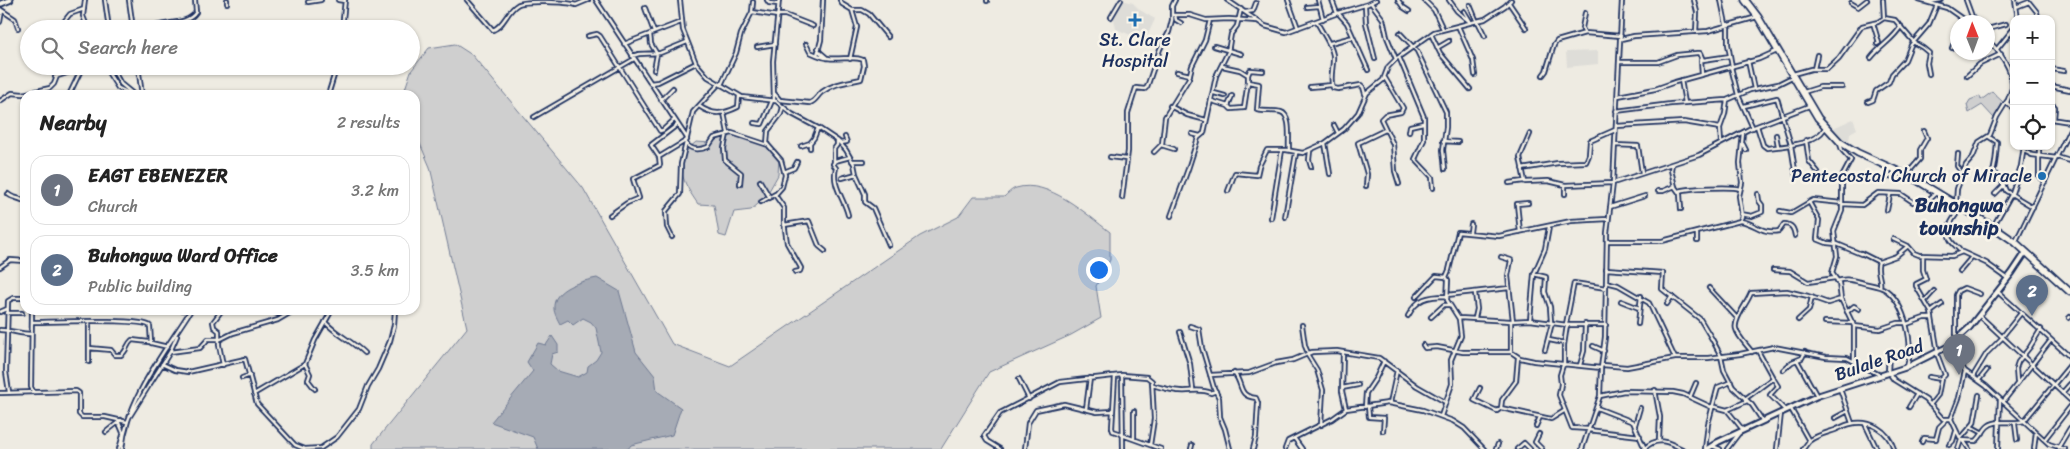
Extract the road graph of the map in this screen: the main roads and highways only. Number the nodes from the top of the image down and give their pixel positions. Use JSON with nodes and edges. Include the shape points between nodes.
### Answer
{"nodes":[{"id":1,"x":10,"y":0,"type":"edge"},
{"id":2,"x":1745,"y":0,"type":"edge"},
{"id":3,"x":0,"y":4,"type":"edge"},
{"id":4,"x":2070,"y":292,"type":"edge"}],
"edges":[{"from":1,"to":3,"type":"main road"},
{"from":2,"to":4,"type":"highway","via":[[1810,105],[1840,142],[1937,191],[1993,227],[2015,242]]}]}
